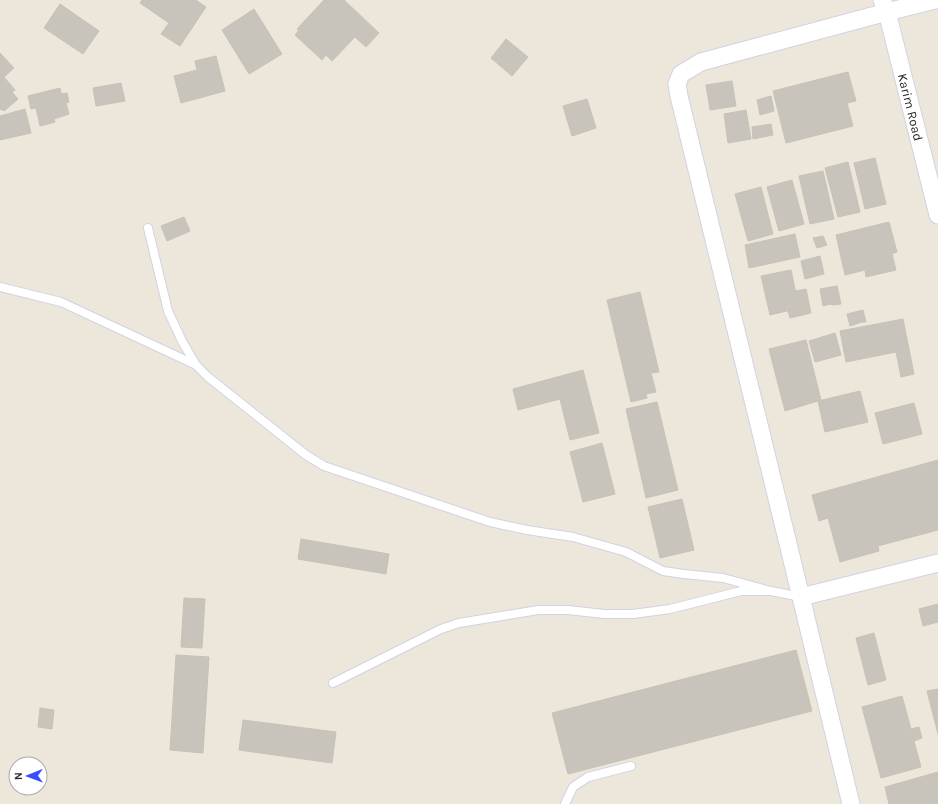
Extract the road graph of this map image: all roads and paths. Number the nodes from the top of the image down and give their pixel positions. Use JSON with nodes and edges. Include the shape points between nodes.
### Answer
{"nodes":[{"id":1,"x":935,"y":0,"type":"edge"},
{"id":2,"x":884,"y":6,"type":"edge"},
{"id":3,"x":938,"y":215,"type":"edge"},
{"id":4,"x":148,"y":228,"type":"dead end"},
{"id":5,"x":0,"y":287,"type":"edge"},
{"id":6,"x":196,"y":365,"type":"junction"},
{"id":7,"x":938,"y":563,"type":"edge"},
{"id":8,"x":770,"y":591,"type":"junction"},
{"id":9,"x":801,"y":597,"type":"junction"},
{"id":10,"x":333,"y":682,"type":"dead end"},
{"id":11,"x":631,"y":766,"type":"dead end"},
{"id":12,"x":565,"y":804,"type":"edge"},
{"id":13,"x":851,"y":804,"type":"edge"}],
"edges":[{"from":1,"to":2,"type":"street"},
{"from":2,"to":3,"type":"street","name":"Karim Road"},
{"from":2,"to":9,"type":"street","via":[[701,62],[681,74],[677,84]]},
{"from":4,"to":6,"type":"lane","via":[[168,312]]},
{"from":5,"to":6,"type":"lane","via":[[61,302]]},
{"from":6,"to":8,"type":"lane","via":[[306,455],[324,466],[490,522],[573,536],[626,552],[664,571],[723,578]]},
{"from":7,"to":9,"type":"street"},
{"from":8,"to":9,"type":"lane"},
{"from":8,"to":10,"type":"lane","via":[[741,591],[670,609],[633,614],[538,610],[459,623]]},
{"from":9,"to":13,"type":"street"},
{"from":11,"to":12,"type":"lane","via":[[588,777],[573,787]]}]}
